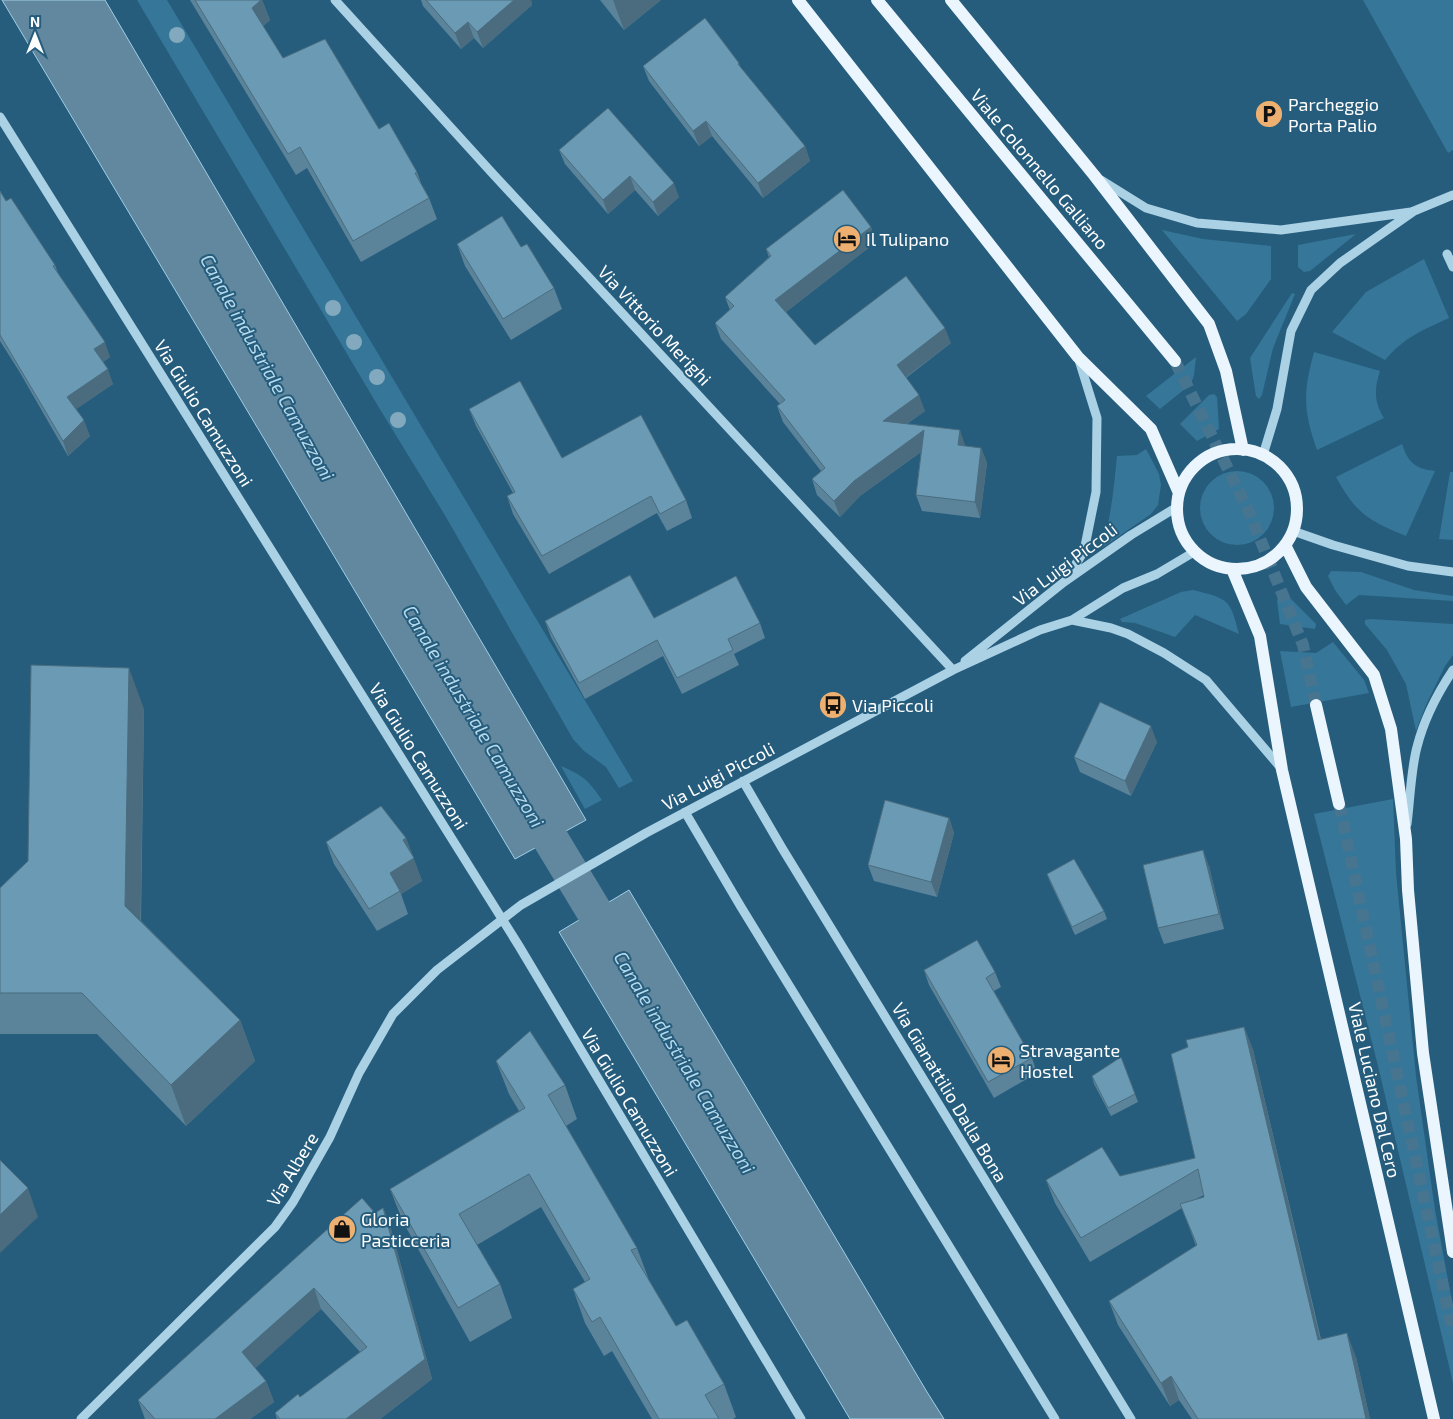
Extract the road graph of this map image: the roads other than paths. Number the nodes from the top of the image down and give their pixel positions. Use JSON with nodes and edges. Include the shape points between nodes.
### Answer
{"nodes":[{"id":1,"x":335,"y":0,"type":"edge"},
{"id":2,"x":798,"y":0,"type":"edge"},
{"id":3,"x":877,"y":0,"type":"edge"},
{"id":4,"x":951,"y":0,"type":"edge"},
{"id":5,"x":0,"y":117,"type":"edge"},
{"id":6,"x":1094,"y":175,"type":"junction"},
{"id":7,"x":1453,"y":195,"type":"edge"},
{"id":8,"x":1414,"y":211,"type":"junction"},
{"id":9,"x":1447,"y":254,"type":"dead end"},
{"id":10,"x":1453,"y":267,"type":"edge"},
{"id":11,"x":1078,"y":357,"type":"junction"},
{"id":12,"x":1175,"y":361,"type":"tunnel mouth"},
{"id":13,"x":1243,"y":450,"type":"junction"},
{"id":14,"x":1264,"y":455,"type":"junction"},
{"id":15,"x":1179,"y":493,"type":"junction"},
{"id":16,"x":1176,"y":507,"type":"junction"},
{"id":17,"x":1293,"y":531,"type":"junction"},
{"id":18,"x":1285,"y":545,"type":"junction"},
{"id":19,"x":1194,"y":552,"type":"junction"},
{"id":20,"x":1232,"y":569,"type":"junction"},
{"id":21,"x":1453,"y":572,"type":"edge"},
{"id":22,"x":1064,"y":582,"type":"junction"},
{"id":23,"x":1072,"y":620,"type":"junction"},
{"id":24,"x":953,"y":670,"type":"junction"},
{"id":25,"x":1453,"y":670,"type":"edge"},
{"id":26,"x":1316,"y":705,"type":"tunnel mouth"},
{"id":27,"x":1282,"y":770,"type":"junction"},
{"id":28,"x":743,"y":781,"type":"junction"},
{"id":29,"x":1339,"y":804,"type":"tunnel mouth"},
{"id":30,"x":685,"y":812,"type":"junction"},
{"id":31,"x":1406,"y":839,"type":"junction"},
{"id":32,"x":502,"y":919,"type":"junction"},
{"id":33,"x":1453,"y":1252,"type":"edge"},
{"id":34,"x":81,"y":1419,"type":"edge"},
{"id":35,"x":801,"y":1419,"type":"edge"},
{"id":36,"x":1055,"y":1419,"type":"edge"},
{"id":37,"x":1131,"y":1419,"type":"edge"},
{"id":38,"x":1434,"y":1419,"type":"edge"}],
"edges":[{"from":1,"to":24,"type":"street","name":"Via Vittorio Merighi"},
{"from":2,"to":11,"type":"main road"},
{"from":3,"to":12,"type":"main road","name":"Viale Colonnello Galliano"},
{"from":4,"to":6,"type":"main road","name":"Viale Colonnello Galliano"},
{"from":5,"to":32,"type":"street","name":"Via Giulio Camuzzoni"},
{"from":6,"to":8,"type":"street","name":"Viale Colonnello Galliano","via":[[1146,208],[1197,223],[1281,230]]},
{"from":6,"to":13,"type":"main road","name":"Viale Colonnello Galliano","via":[[1209,324],[1226,371]]},
{"from":7,"to":8,"type":"street","name":"Viale Colonnello Galliano"},
{"from":8,"to":14,"type":"street","name":"Viale Colonnello Galliano","via":[[1340,263],[1311,290],[1291,331],[1277,408]]},
{"from":9,"to":10,"type":"street"},
{"from":11,"to":15,"type":"main road","via":[[1151,429]]},
{"from":11,"to":22,"type":"street","via":[[1097,418],[1096,492],[1084,551]]},
{"from":13,"to":14,"type":"main road"},
{"from":13,"to":15,"type":"main road","via":[[1226,450],[1196,464]]},
{"from":14,"to":17,"type":"main road","via":[[1276,463],[1292,484],[1297,512]]},
{"from":15,"to":16,"type":"main road"},
{"from":16,"to":19,"type":"main road","via":[[1178,523]]},
{"from":16,"to":22,"type":"street","name":"Via Luigi Piccoli"},
{"from":17,"to":18,"type":"main road"},
{"from":17,"to":21,"type":"street","via":[[1408,566]]},
{"from":18,"to":20,"type":"main road","via":[[1271,559],[1252,567]]},
{"from":18,"to":31,"type":"main road","via":[[1306,587],[1374,675],[1391,729]]},
{"from":19,"to":20,"type":"main road","via":[[1218,566]]},
{"from":19,"to":23,"type":"street","name":"Via Luigi Piccoli","via":[[1157,574],[1123,588]]},
{"from":20,"to":27,"type":"main road","name":"Viale Luciano Dal Cero","via":[[1260,636]]},
{"from":22,"to":24,"type":"street","name":"Via Luigi Piccoli"},
{"from":23,"to":24,"type":"street","name":"Via Luigi Piccoli","via":[[1040,630]]},
{"from":23,"to":27,"type":"street","name":"Viale Luciano Dal Cero","via":[[1128,634],[1206,680]]},
{"from":24,"to":28,"type":"street","name":"Via Luigi Piccoli"},
{"from":25,"to":31,"type":"street","via":[[1426,718],[1416,748]]},
{"from":26,"to":29,"type":"main road"},
{"from":27,"to":38,"type":"main road","name":"Viale Luciano Dal Cero"},
{"from":28,"to":30,"type":"street","name":"Via Luigi Piccoli"},
{"from":28,"to":37,"type":"street","name":"Via Gianattilio Dalla Bona"},
{"from":30,"to":32,"type":"street","name":"Via Luigi Piccoli"},
{"from":30,"to":36,"type":"street"},
{"from":31,"to":33,"type":"main road","via":[[1423,1053]]},
{"from":32,"to":34,"type":"street","name":"Via Albere","via":[[437,970],[393,1014],[359,1073],[330,1137],[275,1228]]},
{"from":32,"to":35,"type":"street","name":"Via Giulio Camuzzoni"}]}
